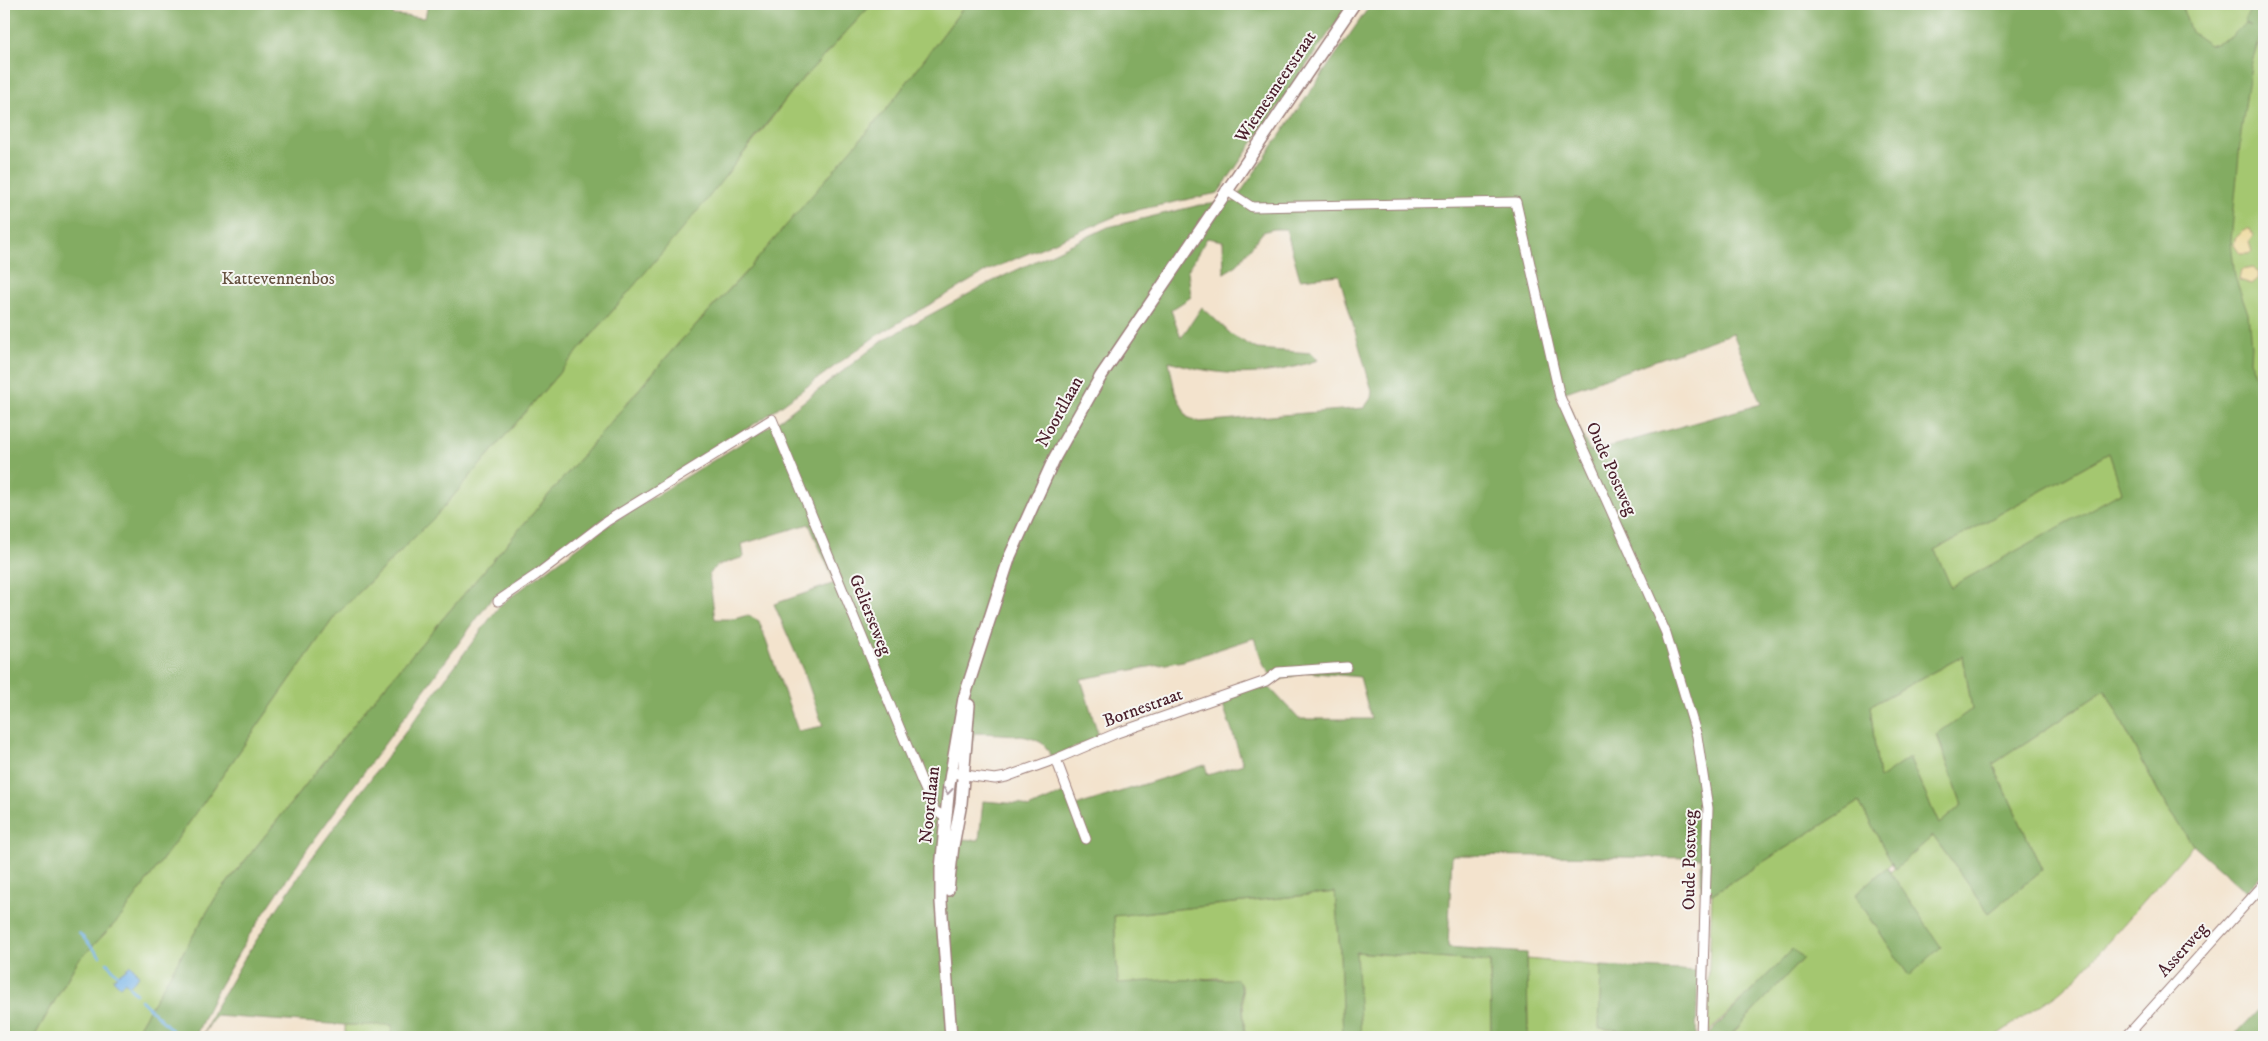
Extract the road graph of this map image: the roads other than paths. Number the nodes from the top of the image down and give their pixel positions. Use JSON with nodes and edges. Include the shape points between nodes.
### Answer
{"nodes":[{"id":1,"x":1354,"y":4,"type":"edge"},
{"id":2,"x":1226,"y":190,"type":"junction"},
{"id":3,"x":498,"y":601,"type":"dead end"},
{"id":4,"x":1347,"y":668,"type":"dead end"},
{"id":5,"x":972,"y":676,"type":"junction"},
{"id":6,"x":1056,"y":759,"type":"junction"},
{"id":7,"x":950,"y":773,"type":"junction"},
{"id":8,"x":965,"y":775,"type":"junction"},
{"id":9,"x":945,"y":817,"type":"junction"},
{"id":10,"x":1086,"y":839,"type":"dead end"},
{"id":11,"x":2264,"y":884,"type":"edge"},
{"id":12,"x":944,"y":940,"type":"junction"},
{"id":13,"x":951,"y":1037,"type":"edge"},
{"id":14,"x":1701,"y":1037,"type":"edge"},
{"id":15,"x":2126,"y":1037,"type":"edge"}],
"edges":[{"from":1,"to":2,"type":"main road","name":"Wiemesmeerstraat"},
{"from":2,"to":5,"type":"main road","name":"Noordlaan","via":[[1100,376],[1055,457],[1010,556]]},
{"from":2,"to":14,"type":"street","name":"Oude Postweg","via":[[1252,207],[1516,202],[1560,397],[1666,633],[1697,736],[1708,808]]},
{"from":3,"to":9,"type":"street","name":"Gelierseweg","via":[[606,521],[772,419],[922,782],[936,811]]},
{"from":4,"to":6,"type":"street","name":"Bornestraat","via":[[1278,672],[1266,681],[1117,733]]},
{"from":5,"to":7,"type":"main road","name":"Noordlaan","via":[[964,698]]},
{"from":5,"to":8,"type":"main road","name":"Noordlaan"},
{"from":6,"to":8,"type":"street","name":"Bornestraat","via":[[1006,777]]},
{"from":6,"to":10,"type":"street"},
{"from":7,"to":8,"type":"street","name":"Bornestraat"},
{"from":7,"to":9,"type":"main road","name":"Noordlaan","one_way":true},
{"from":8,"to":12,"type":"main road","name":"Noordlaan","via":[[950,866]]},
{"from":9,"to":12,"type":"main road","name":"Noordlaan","via":[[941,902]]},
{"from":11,"to":15,"type":"street","name":"Asserweg"},
{"from":12,"to":13,"type":"main road","name":"Noordlaan"}]}
